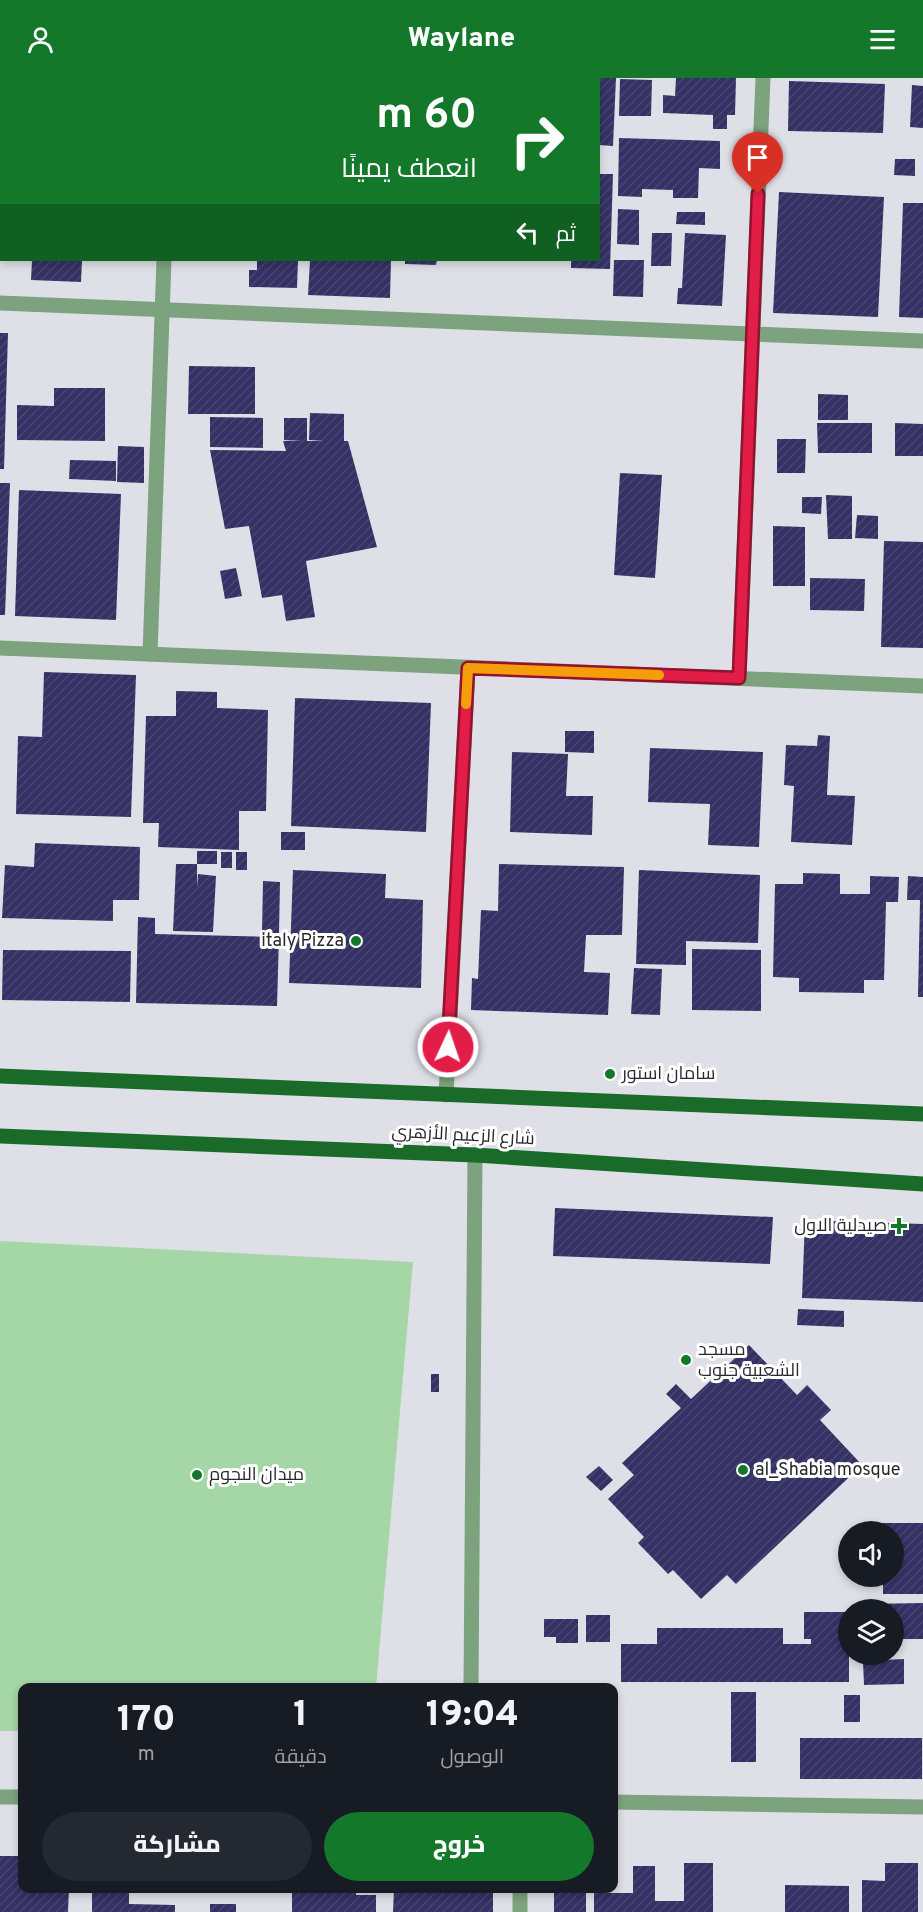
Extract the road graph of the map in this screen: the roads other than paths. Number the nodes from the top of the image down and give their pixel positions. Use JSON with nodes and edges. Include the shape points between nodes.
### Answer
{"nodes":[{"id":1,"x":763,"y":78,"type":"edge"},
{"id":2,"x":164,"y":261,"type":"edge"},
{"id":3,"x":0,"y":303,"type":"edge"},
{"id":4,"x":163,"y":310,"type":"junction"},
{"id":5,"x":752,"y":334,"type":"junction"},
{"id":6,"x":923,"y":341,"type":"edge"},
{"id":7,"x":0,"y":648,"type":"edge"},
{"id":8,"x":150,"y":654,"type":"junction"},
{"id":9,"x":468,"y":668,"type":"junction"},
{"id":10,"x":739,"y":678,"type":"junction"},
{"id":11,"x":923,"y":686,"type":"edge"},
{"id":12,"x":0,"y":1076,"type":"edge"},
{"id":13,"x":446,"y":1095,"type":"junction"},
{"id":14,"x":923,"y":1114,"type":"edge"},
{"id":15,"x":0,"y":1136,"type":"edge"},
{"id":16,"x":475,"y":1155,"type":"junction"},
{"id":17,"x":923,"y":1184,"type":"edge"},
{"id":18,"x":471,"y":1683,"type":"edge"},
{"id":19,"x":0,"y":1797,"type":"edge"},
{"id":20,"x":18,"y":1797,"type":"edge"},
{"id":21,"x":618,"y":1802,"type":"edge"},
{"id":22,"x":923,"y":1807,"type":"edge"},
{"id":23,"x":520,"y":1893,"type":"edge"},
{"id":24,"x":520,"y":1912,"type":"edge"}],
"edges":[{"from":1,"to":5,"type":"street"},
{"from":2,"to":4,"type":"street"},
{"from":3,"to":4,"type":"street"},
{"from":4,"to":5,"type":"street"},
{"from":4,"to":8,"type":"street"},
{"from":5,"to":6,"type":"street"},
{"from":5,"to":10,"type":"street"},
{"from":7,"to":8,"type":"street"},
{"from":8,"to":9,"type":"street"},
{"from":9,"to":10,"type":"street"},
{"from":9,"to":13,"type":"street"},
{"from":10,"to":11,"type":"street"},
{"from":12,"to":13,"type":"main road"},
{"from":13,"to":14,"type":"main road"},
{"from":15,"to":16,"type":"main road","name":"شارع الزعيم الأزهري"},
{"from":16,"to":17,"type":"main road","name":"شارع الزعيم الأزهري"},
{"from":16,"to":18,"type":"street"},
{"from":19,"to":20,"type":"street"},
{"from":21,"to":22,"type":"street"},
{"from":23,"to":24,"type":"street"}]}
